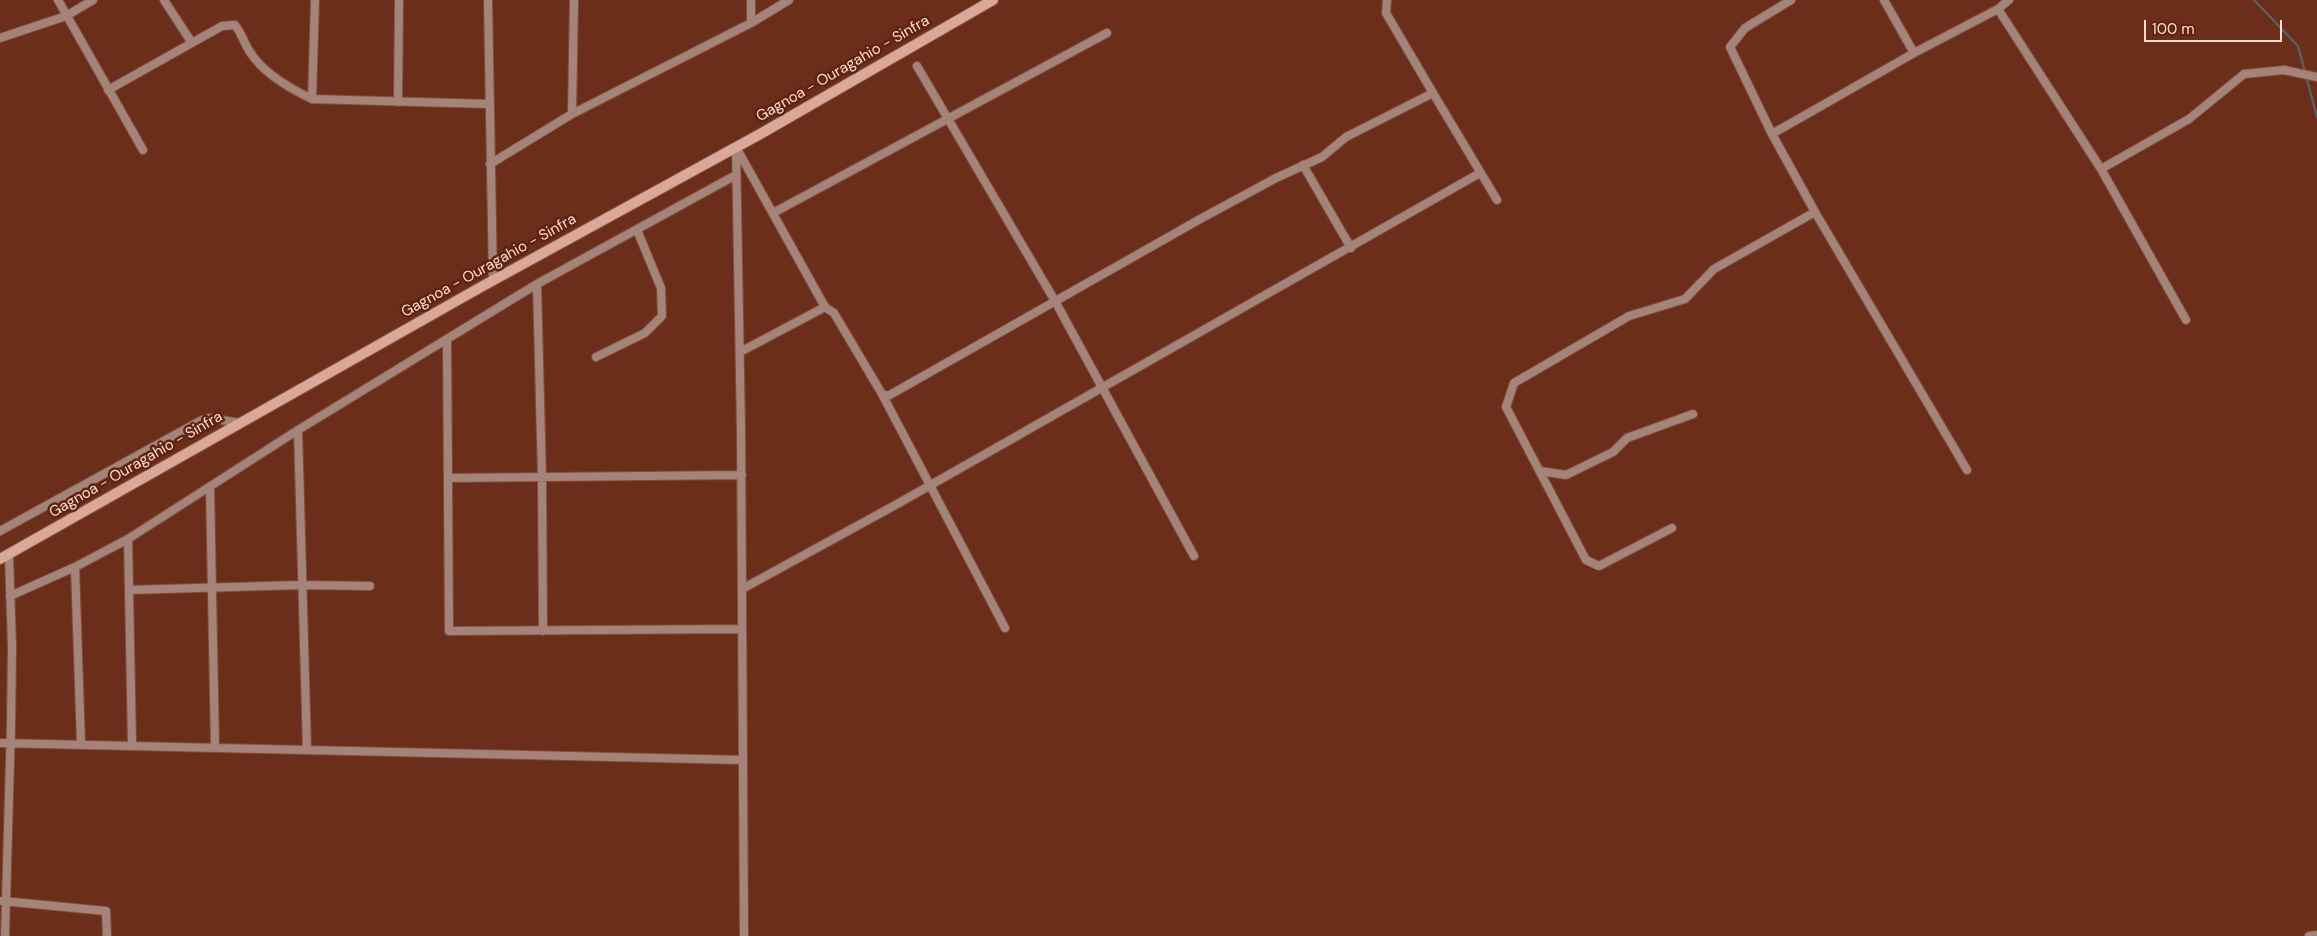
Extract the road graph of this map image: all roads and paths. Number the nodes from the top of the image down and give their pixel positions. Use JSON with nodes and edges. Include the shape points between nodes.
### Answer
{"nodes":[{"id":1,"x":58,"y":0,"type":"edge"},
{"id":2,"x":93,"y":0,"type":"edge"},
{"id":3,"x":164,"y":0,"type":"edge"},
{"id":4,"x":315,"y":0,"type":"edge"},
{"id":5,"x":400,"y":0,"type":"edge"},
{"id":6,"x":488,"y":0,"type":"edge"},
{"id":7,"x":574,"y":0,"type":"edge"},
{"id":8,"x":751,"y":0,"type":"edge"},
{"id":9,"x":789,"y":0,"type":"edge"},
{"id":10,"x":993,"y":0,"type":"edge"},
{"id":11,"x":1387,"y":0,"type":"edge"},
{"id":12,"x":1791,"y":0,"type":"edge"},
{"id":13,"x":1884,"y":0,"type":"edge"},
{"id":14,"x":2009,"y":0,"type":"edge"},
{"id":15,"x":1998,"y":9,"type":"junction"},
{"id":16,"x":66,"y":16,"type":"junction"},
{"id":17,"x":751,"y":23,"type":"junction"},
{"id":18,"x":1107,"y":33,"type":"dead end"},
{"id":19,"x":0,"y":38,"type":"edge"},
{"id":20,"x":192,"y":43,"type":"junction"},
{"id":21,"x":1914,"y":53,"type":"junction"},
{"id":22,"x":917,"y":66,"type":"dead end"},
{"id":23,"x":2317,"y":77,"type":"edge"},
{"id":24,"x":108,"y":90,"type":"junction"},
{"id":25,"x":1433,"y":93,"type":"junction"},
{"id":26,"x":312,"y":100,"type":"junction"},
{"id":27,"x":398,"y":102,"type":"junction"},
{"id":28,"x":489,"y":104,"type":"junction"},
{"id":29,"x":572,"y":114,"type":"junction"},
{"id":30,"x":948,"y":118,"type":"junction"},
{"id":31,"x":1772,"y":134,"type":"junction"},
{"id":32,"x":736,"y":147,"type":"junction"},
{"id":33,"x":143,"y":150,"type":"dead end"},
{"id":34,"x":490,"y":164,"type":"junction"},
{"id":35,"x":1303,"y":166,"type":"junction"},
{"id":36,"x":2101,"y":169,"type":"junction"},
{"id":37,"x":1480,"y":173,"type":"junction"},
{"id":38,"x":736,"y":175,"type":"junction"},
{"id":39,"x":1497,"y":200,"type":"dead end"},
{"id":40,"x":1815,"y":212,"type":"junction"},
{"id":41,"x":773,"y":213,"type":"junction"},
{"id":42,"x":637,"y":230,"type":"junction"},
{"id":43,"x":1351,"y":248,"type":"junction"},
{"id":44,"x":493,"y":280,"type":"junction"},
{"id":45,"x":537,"y":284,"type":"junction"},
{"id":46,"x":1056,"y":301,"type":"junction"},
{"id":47,"x":826,"y":307,"type":"junction"},
{"id":48,"x":2186,"y":320,"type":"dead end"},
{"id":49,"x":447,"y":339,"type":"junction"},
{"id":50,"x":740,"y":352,"type":"junction"},
{"id":51,"x":596,"y":358,"type":"dead end"},
{"id":52,"x":1102,"y":388,"type":"junction"},
{"id":53,"x":882,"y":394,"type":"junction"},
{"id":54,"x":1693,"y":414,"type":"dead end"},
{"id":55,"x":240,"y":423,"type":"junction"},
{"id":56,"x":298,"y":430,"type":"junction"},
{"id":57,"x":1967,"y":470,"type":"dead end"},
{"id":58,"x":1540,"y":471,"type":"junction"},
{"id":59,"x":742,"y":476,"type":"junction"},
{"id":60,"x":448,"y":478,"type":"junction"},
{"id":61,"x":542,"y":478,"type":"junction"},
{"id":62,"x":929,"y":485,"type":"junction"},
{"id":63,"x":210,"y":487,"type":"junction"},
{"id":64,"x":1672,"y":528,"type":"dead end"},
{"id":65,"x":0,"y":531,"type":"edge"},
{"id":66,"x":128,"y":539,"type":"junction"},
{"id":67,"x":1194,"y":556,"type":"dead end"},
{"id":68,"x":4,"y":557,"type":"edge"},
{"id":69,"x":75,"y":567,"type":"junction"},
{"id":70,"x":302,"y":585,"type":"junction"},
{"id":71,"x":370,"y":586,"type":"dead end"},
{"id":72,"x":212,"y":588,"type":"junction"},
{"id":73,"x":742,"y":588,"type":"junction"},
{"id":74,"x":129,"y":590,"type":"junction"},
{"id":75,"x":10,"y":596,"type":"junction"},
{"id":76,"x":1005,"y":628,"type":"dead end"},
{"id":77,"x":742,"y":629,"type":"junction"},
{"id":78,"x":543,"y":631,"type":"junction"},
{"id":79,"x":10,"y":742,"type":"junction"},
{"id":80,"x":0,"y":743,"type":"edge"},
{"id":81,"x":81,"y":744,"type":"junction"},
{"id":82,"x":132,"y":745,"type":"junction"},
{"id":83,"x":215,"y":747,"type":"junction"},
{"id":84,"x":307,"y":750,"type":"junction"},
{"id":85,"x":743,"y":760,"type":"junction"},
{"id":86,"x":2,"y":901,"type":"edge"},
{"id":87,"x":2317,"y":935,"type":"edge"},
{"id":88,"x":5,"y":936,"type":"edge"},
{"id":89,"x":107,"y":936,"type":"edge"},
{"id":90,"x":744,"y":936,"type":"edge"},
{"id":91,"x":2310,"y":936,"type":"edge"}],
"edges":[{"from":1,"to":16,"type":"street"},
{"from":2,"to":16,"type":"street"},
{"from":3,"to":20,"type":"street"},
{"from":4,"to":26,"type":"street"},
{"from":5,"to":27,"type":"street"},
{"from":6,"to":28,"type":"street"},
{"from":7,"to":29,"type":"street"},
{"from":8,"to":17,"type":"street"},
{"from":9,"to":17,"type":"street"},
{"from":10,"to":32,"type":"main road","name":"Gagnoa - Ouragahio - Sinfra"},
{"from":11,"to":25,"type":"street","via":[[1386,13]]},
{"from":12,"to":31,"type":"street","via":[[1745,28],[1730,47]]},
{"from":13,"to":21,"type":"street"},
{"from":14,"to":15,"type":"street"},
{"from":15,"to":21,"type":"street"},
{"from":15,"to":36,"type":"street"},
{"from":16,"to":19,"type":"street"},
{"from":16,"to":24,"type":"street"},
{"from":17,"to":29,"type":"street"},
{"from":18,"to":30,"type":"street"},
{"from":20,"to":24,"type":"street"},
{"from":20,"to":26,"type":"street","via":[[222,26],[235,25],[244,35],[257,62]]},
{"from":21,"to":31,"type":"street"},
{"from":22,"to":30,"type":"street"},
{"from":23,"to":36,"type":"street","via":[[2284,70],[2244,74],[2189,119]]},
{"from":24,"to":33,"type":"street"},
{"from":25,"to":35,"type":"street","via":[[1346,137],[1322,157]]},
{"from":25,"to":37,"type":"street"},
{"from":26,"to":27,"type":"street"},
{"from":27,"to":28,"type":"street"},
{"from":28,"to":34,"type":"street"},
{"from":29,"to":34,"type":"street"},
{"from":30,"to":41,"type":"street"},
{"from":30,"to":46,"type":"street"},
{"from":31,"to":40,"type":"street"},
{"from":32,"to":38,"type":"street"},
{"from":32,"to":41,"type":"street"},
{"from":32,"to":44,"type":"main road","name":"Gagnoa - Ouragahio - Sinfra"},
{"from":34,"to":44,"type":"street"},
{"from":35,"to":43,"type":"street"},
{"from":35,"to":46,"type":"street","via":[[1202,218]]},
{"from":36,"to":48,"type":"street"},
{"from":37,"to":39,"type":"street"},
{"from":37,"to":43,"type":"street"},
{"from":38,"to":42,"type":"street"},
{"from":38,"to":50,"type":"street"},
{"from":40,"to":57,"type":"street"},
{"from":40,"to":58,"type":"street","via":[[1714,269],[1685,298],[1629,316],[1514,383],[1506,406]]},
{"from":41,"to":47,"type":"street"},
{"from":42,"to":45,"type":"street"},
{"from":42,"to":51,"type":"street","via":[[661,288],[662,316],[645,333]]},
{"from":43,"to":52,"type":"street"},
{"from":44,"to":55,"type":"main road","name":"Gagnoa - Ouragahio - Sinfra"},
{"from":45,"to":49,"type":"street"},
{"from":45,"to":61,"type":"street"},
{"from":46,"to":52,"type":"street"},
{"from":46,"to":53,"type":"street","via":[[888,396]]},
{"from":47,"to":50,"type":"street"},
{"from":47,"to":53,"type":"street","via":[[834,313]]},
{"from":49,"to":56,"type":"street"},
{"from":49,"to":60,"type":"street"},
{"from":50,"to":59,"type":"street"},
{"from":52,"to":62,"type":"street"},
{"from":52,"to":67,"type":"street"},
{"from":53,"to":62,"type":"street"},
{"from":54,"to":58,"type":"street","via":[[1627,438],[1613,452],[1566,475]]},
{"from":55,"to":65,"type":"street","via":[[210,418],[202,420]]},
{"from":55,"to":68,"type":"main road","name":"Gagnoa - Ouragahio - Sinfra"},
{"from":56,"to":63,"type":"street"},
{"from":56,"to":70,"type":"street"},
{"from":58,"to":64,"type":"street","via":[[1586,560],[1599,566]]},
{"from":59,"to":61,"type":"street"},
{"from":59,"to":73,"type":"street"},
{"from":60,"to":61,"type":"street"},
{"from":60,"to":78,"type":"street","via":[[449,631]]},
{"from":61,"to":78,"type":"street"},
{"from":62,"to":73,"type":"street"},
{"from":62,"to":76,"type":"street"},
{"from":63,"to":66,"type":"street"},
{"from":63,"to":72,"type":"street"},
{"from":66,"to":69,"type":"street"},
{"from":66,"to":74,"type":"street"},
{"from":68,"to":75,"type":"street"},
{"from":69,"to":75,"type":"street"},
{"from":69,"to":81,"type":"street"},
{"from":70,"to":71,"type":"street"},
{"from":70,"to":72,"type":"street"},
{"from":70,"to":84,"type":"street"},
{"from":72,"to":74,"type":"street"},
{"from":72,"to":83,"type":"street"},
{"from":73,"to":77,"type":"street"},
{"from":74,"to":82,"type":"street"},
{"from":75,"to":79,"type":"street"},
{"from":77,"to":78,"type":"street"},
{"from":77,"to":85,"type":"street"},
{"from":79,"to":80,"type":"street"},
{"from":79,"to":81,"type":"street"},
{"from":79,"to":86,"type":"street"},
{"from":81,"to":82,"type":"street"},
{"from":82,"to":83,"type":"street"},
{"from":83,"to":84,"type":"street"},
{"from":84,"to":85,"type":"street"},
{"from":85,"to":90,"type":"street"},
{"from":86,"to":88,"type":"street"},
{"from":86,"to":89,"type":"street","via":[[106,911]]},
{"from":87,"to":91,"type":"street"}]}
